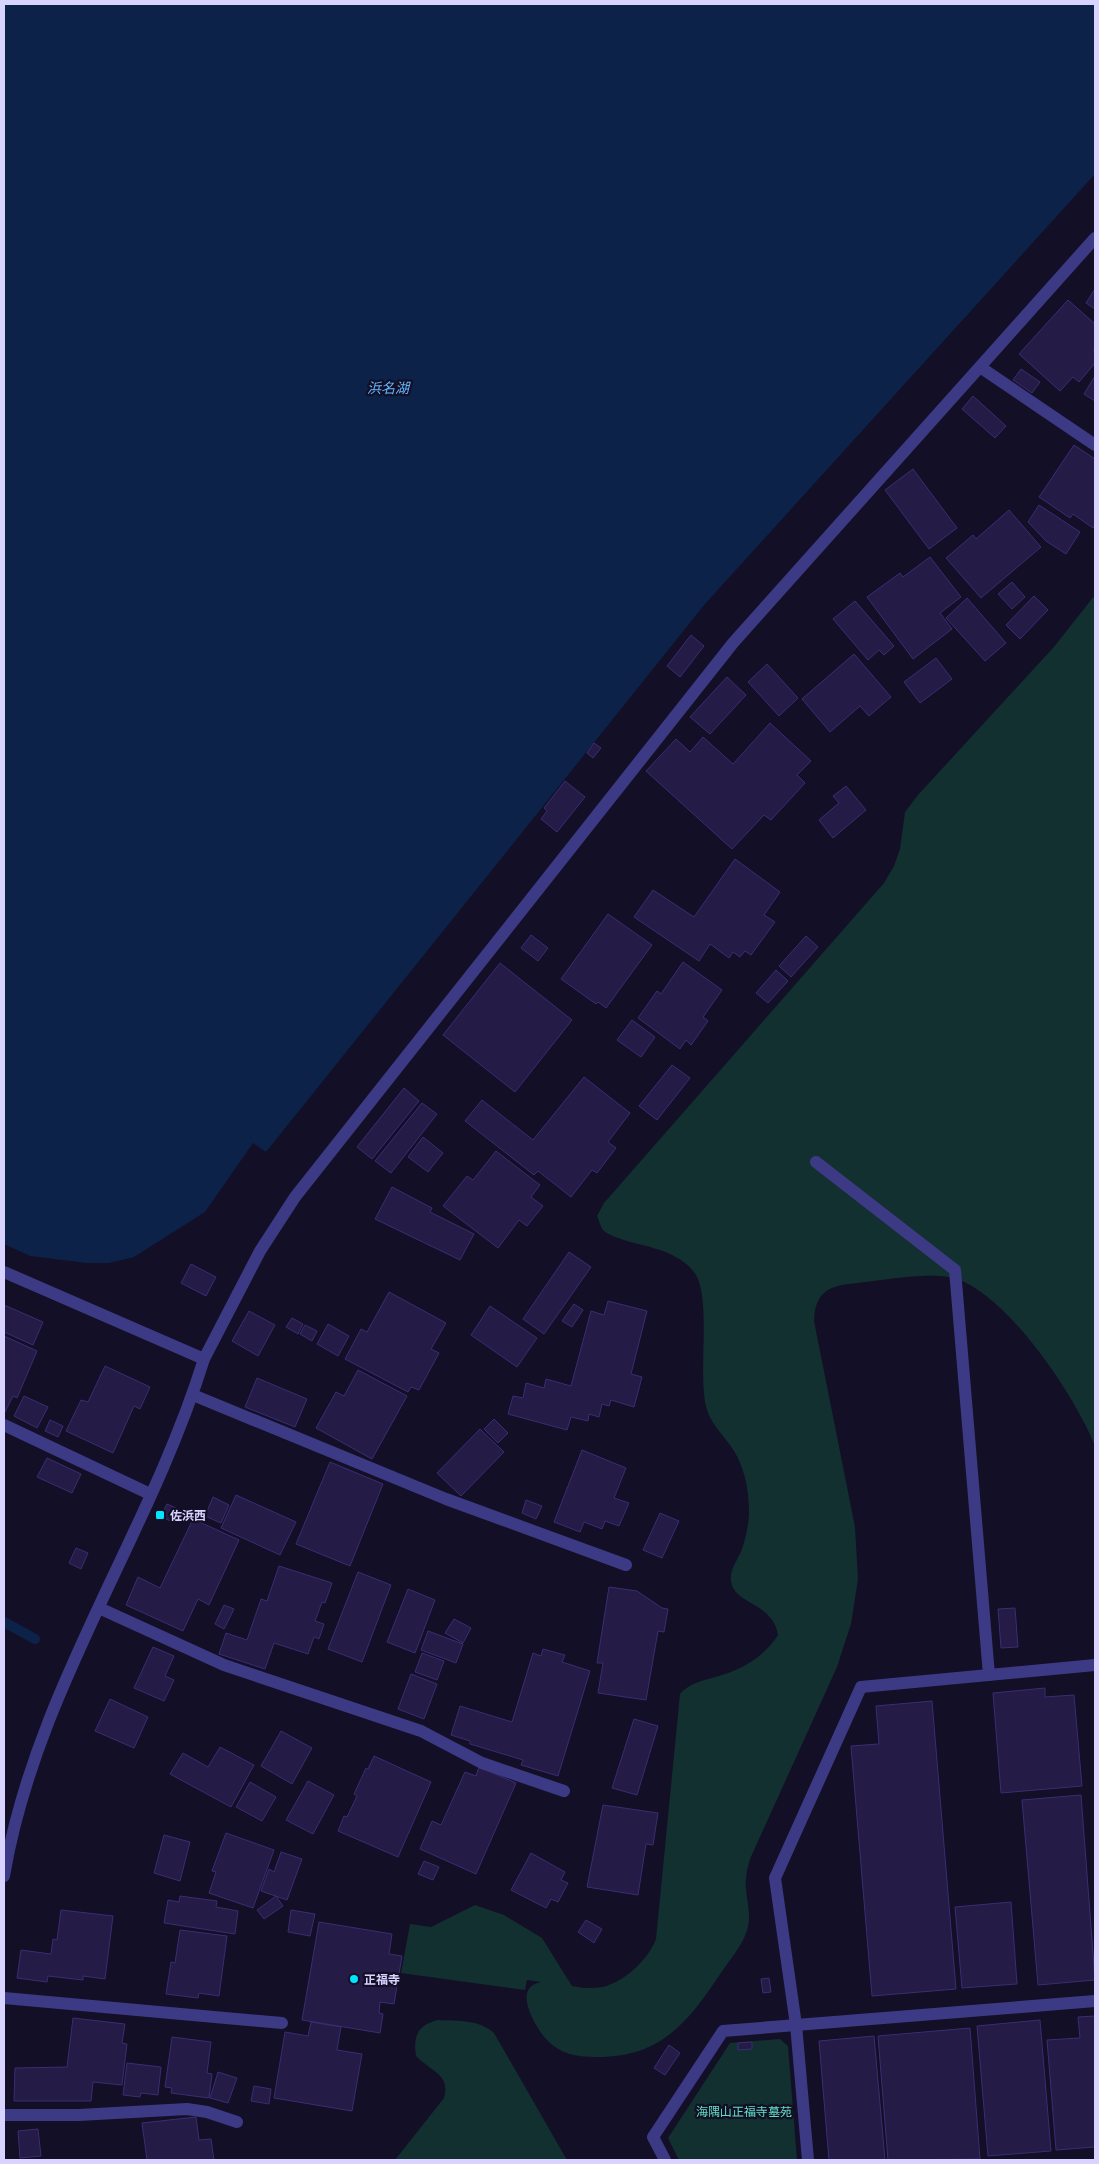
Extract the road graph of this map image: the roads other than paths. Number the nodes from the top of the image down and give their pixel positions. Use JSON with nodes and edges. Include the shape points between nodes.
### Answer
{"nodes":[{"id":1,"x":1095,"y":238,"type":"edge"},
{"id":2,"x":980,"y":367,"type":"junction"},
{"id":3,"x":1095,"y":445,"type":"edge"},
{"id":4,"x":816,"y":1162,"type":"dead end"},
{"id":5,"x":4,"y":1272,"type":"edge"},
{"id":6,"x":204,"y":1359,"type":"junction"},
{"id":7,"x":193,"y":1395,"type":"junction"},
{"id":8,"x":4,"y":1425,"type":"edge"},
{"id":9,"x":150,"y":1494,"type":"junction"},
{"id":10,"x":626,"y":1565,"type":"dead end"},
{"id":11,"x":99,"y":1608,"type":"junction"},
{"id":12,"x":1095,"y":1665,"type":"edge"},
{"id":13,"x":989,"y":1675,"type":"junction"},
{"id":14,"x":564,"y":1791,"type":"dead end"},
{"id":15,"x":4,"y":1876,"type":"edge"},
{"id":16,"x":4,"y":1998,"type":"edge"},
{"id":17,"x":1095,"y":2001,"type":"edge"},
{"id":18,"x":282,"y":2023,"type":"dead end"},
{"id":19,"x":796,"y":2025,"type":"junction"},
{"id":20,"x":4,"y":2115,"type":"edge"},
{"id":21,"x":237,"y":2122,"type":"dead end"},
{"id":22,"x":665,"y":2160,"type":"edge"},
{"id":23,"x":808,"y":2160,"type":"edge"}],
"edges":[{"from":1,"to":2,"type":"street"},
{"from":2,"to":3,"type":"street"},
{"from":2,"to":6,"type":"street","via":[[733,643],[295,1197],[260,1251]]},
{"from":4,"to":13,"type":"street","via":[[955,1270]]},
{"from":5,"to":6,"type":"street"},
{"from":6,"to":7,"type":"street"},
{"from":7,"to":9,"type":"street"},
{"from":7,"to":10,"type":"street","via":[[446,1499]]},
{"from":8,"to":9,"type":"street"},
{"from":9,"to":11,"type":"street"},
{"from":11,"to":14,"type":"street","via":[[224,1665],[421,1731],[475,1760]]},
{"from":11,"to":15,"type":"street","via":[[66,1678],[30,1773]]},
{"from":12,"to":13,"type":"street"},
{"from":13,"to":19,"type":"street","via":[[861,1687],[775,1878]]},
{"from":16,"to":18,"type":"street"},
{"from":17,"to":19,"type":"street"},
{"from":19,"to":22,"type":"street","via":[[723,2031],[653,2137]]},
{"from":19,"to":23,"type":"street"},
{"from":20,"to":21,"type":"street","via":[[192,2110]]}]}
